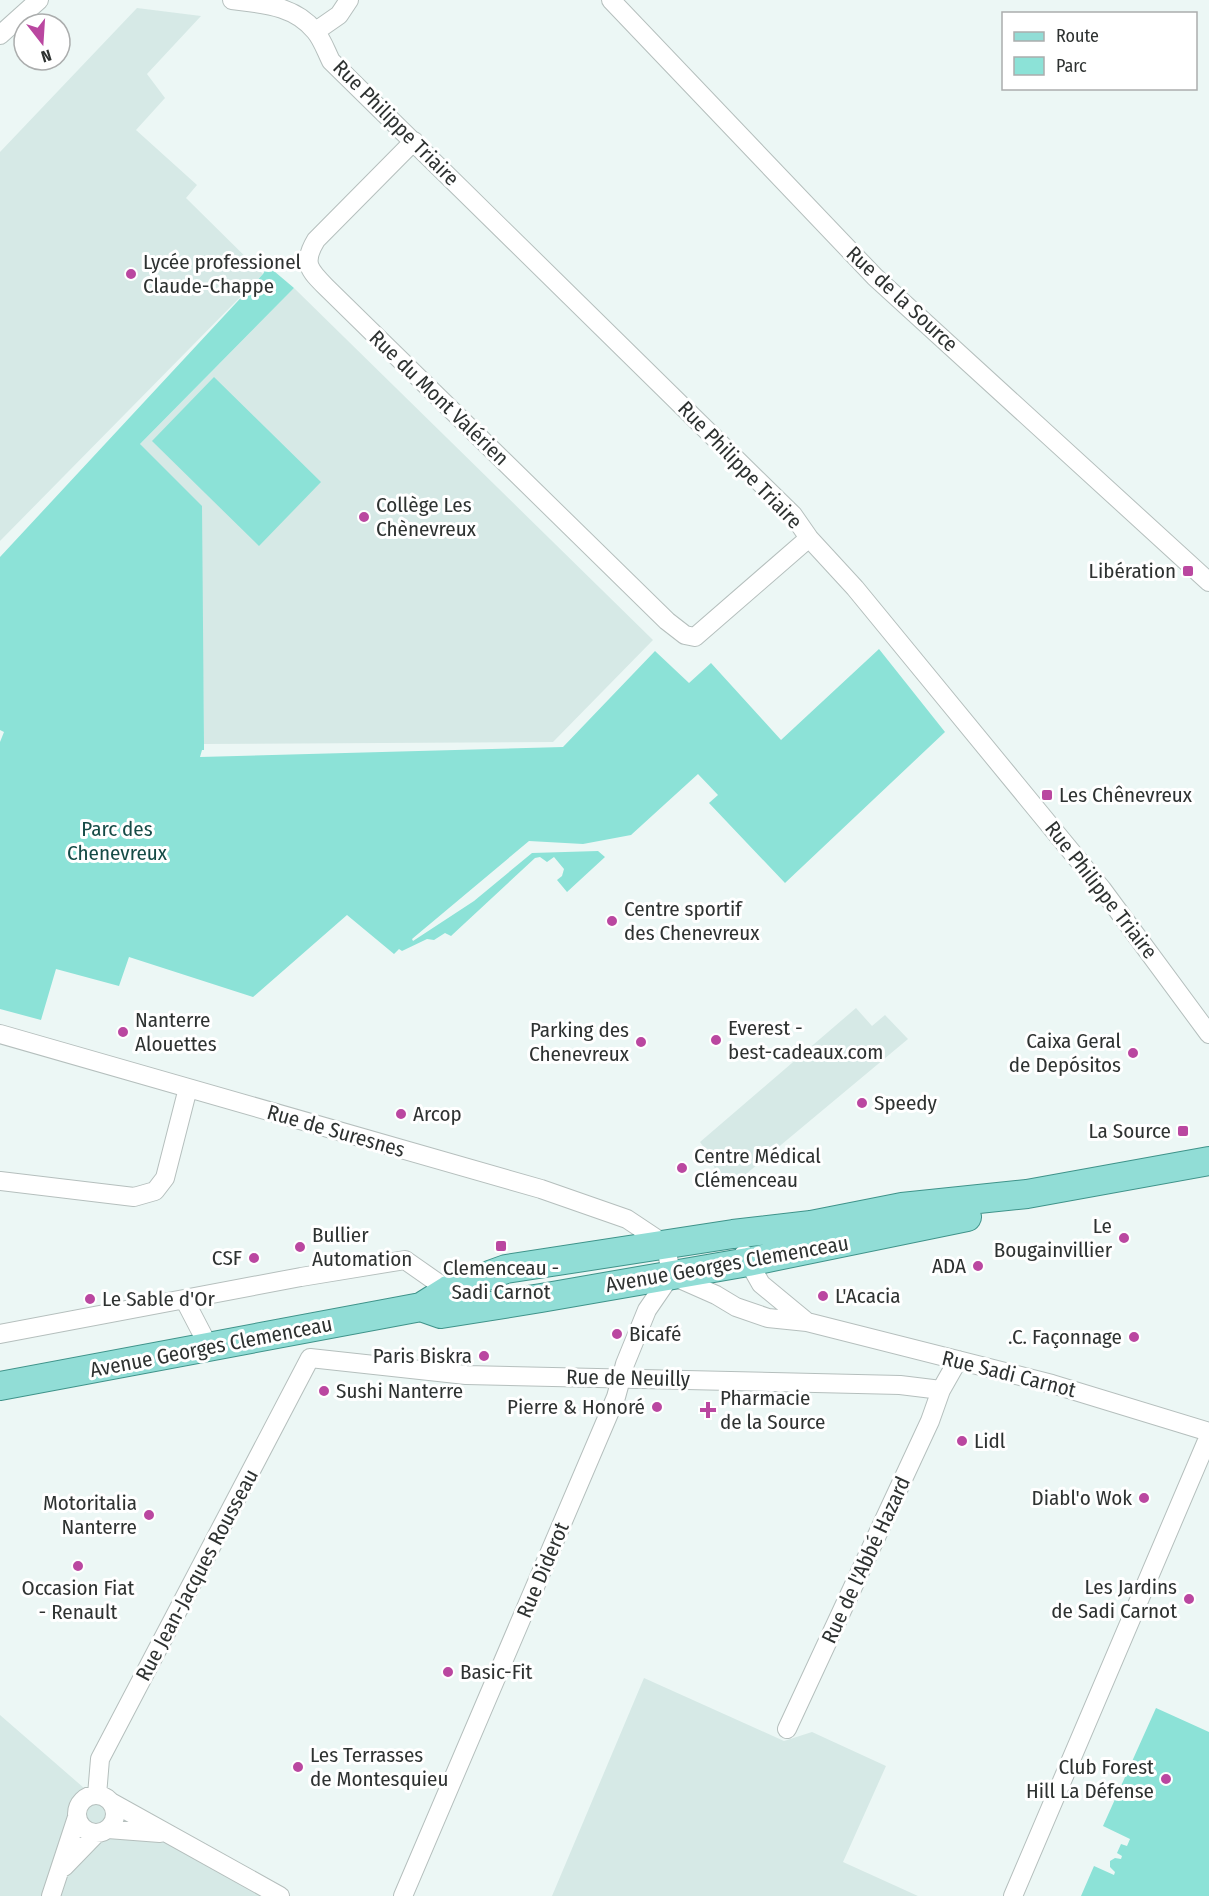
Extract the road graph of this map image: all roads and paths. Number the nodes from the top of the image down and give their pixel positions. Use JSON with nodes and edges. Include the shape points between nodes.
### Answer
{"nodes":[{"id":1,"x":39,"y":0,"type":"edge"},
{"id":2,"x":232,"y":0,"type":"edge"},
{"id":3,"x":349,"y":0,"type":"edge"},
{"id":4,"x":610,"y":0,"type":"edge"},
{"id":5,"x":316,"y":31,"type":"junction"},
{"id":6,"x":0,"y":35,"type":"edge"},
{"id":7,"x":414,"y":141,"type":"junction"},
{"id":8,"x":809,"y":538,"type":"junction"},
{"id":9,"x":1209,"y":582,"type":"edge"},
{"id":10,"x":0,"y":1034,"type":"edge"},
{"id":11,"x":1209,"y":1034,"type":"edge"},
{"id":12,"x":188,"y":1088,"type":"junction"},
{"id":13,"x":1209,"y":1161,"type":"edge"},
{"id":14,"x":0,"y":1181,"type":"edge"},
{"id":15,"x":1027,"y":1194,"type":"junction"},
{"id":16,"x":733,"y":1234,"type":"junction"},
{"id":17,"x":666,"y":1245,"type":"junction"},
{"id":18,"x":748,"y":1262,"type":"junction"},
{"id":19,"x":672,"y":1275,"type":"junction"},
{"id":20,"x":448,"y":1290,"type":"junction"},
{"id":21,"x":184,"y":1299,"type":"junction"},
{"id":22,"x":421,"y":1307,"type":"junction"},
{"id":23,"x":807,"y":1322,"type":"junction"},
{"id":24,"x":305,"y":1330,"type":"junction"},
{"id":25,"x":0,"y":1334,"type":"edge"},
{"id":26,"x":209,"y":1347,"type":"junction"},
{"id":27,"x":310,"y":1358,"type":"junction"},
{"id":28,"x":958,"y":1360,"type":"junction"},
{"id":29,"x":621,"y":1378,"type":"junction"},
{"id":30,"x":0,"y":1386,"type":"edge"},
{"id":31,"x":941,"y":1390,"type":"junction"},
{"id":32,"x":1209,"y":1434,"type":"edge"},
{"id":33,"x":787,"y":1729,"type":"dead end"},
{"id":34,"x":104,"y":1798,"type":"junction"},
{"id":35,"x":77,"y":1817,"type":"junction"},
{"id":36,"x":103,"y":1831,"type":"junction"},
{"id":37,"x":164,"y":1833,"type":"junction"},
{"id":38,"x":60,"y":1870,"type":"junction"},
{"id":39,"x":51,"y":1896,"type":"edge"},
{"id":40,"x":280,"y":1896,"type":"edge"},
{"id":41,"x":403,"y":1896,"type":"edge"},
{"id":42,"x":1012,"y":1896,"type":"edge"}],
"edges":[{"from":1,"to":6,"type":"street"},
{"from":2,"to":5,"type":"street","name":"Rue Philippe Triaire","via":[[281,7]]},
{"from":3,"to":5,"type":"street","via":[[339,15]]},
{"from":4,"to":9,"type":"street","name":"Rue de la Source","via":[[875,277]]},
{"from":5,"to":7,"type":"street","name":"Rue Philippe Triaire","via":[[331,61]]},
{"from":7,"to":8,"type":"street","name":"Rue Philippe Triaire","via":[[793,515]]},
{"from":7,"to":8,"type":"street","name":"Rue du Mont Valérien","via":[[316,240],[308,260],[312,273],[666,621],[686,635],[695,637]]},
{"from":8,"to":11,"type":"street","name":"Rue Philippe Triaire","via":[[855,588],[1102,889]]},
{"from":10,"to":12,"type":"street","name":"Rue de Suresnes"},
{"from":12,"to":14,"type":"street","via":[[165,1178],[155,1191],[134,1197]]},
{"from":12,"to":17,"type":"street","name":"Rue de Suresnes","via":[[542,1189],[627,1219]]},
{"from":13,"to":15,"type":"main road","name":"Avenue Georges Clemenceau"},
{"from":15,"to":16,"type":"main road","name":"Avenue Georges Clemenceau","via":[[902,1207],[811,1225]]},
{"from":15,"to":18,"type":"main road","name":"Avenue Georges Clemenceau","via":[[1016,1206]]},
{"from":16,"to":17,"type":"main road","name":"Avenue Georges Clemenceau"},
{"from":16,"to":18,"type":"street","name":"Rue Sadi Carnot"},
{"from":17,"to":19,"type":"street"},
{"from":17,"to":20,"type":"main road","name":"Avenue Georges Clemenceau","via":[[506,1269]]},
{"from":18,"to":19,"type":"main road","name":"Avenue Georges Clemenceau"},
{"from":18,"to":23,"type":"street","name":"Rue Sadi Carnot","via":[[761,1284]]},
{"from":19,"to":22,"type":"main road","name":"Avenue Georges Clemenceau","via":[[441,1314]]},
{"from":19,"to":23,"type":"street","name":"Rue Sadi Carnot","via":[[736,1307],[768,1318]]},
{"from":19,"to":29,"type":"street","name":"Rue Diderot","via":[[647,1310]]},
{"from":20,"to":21,"type":"street","via":[[405,1260]]},
{"from":20,"to":22,"type":"main road","name":"Avenue Georges Clemenceau"},
{"from":21,"to":25,"type":"street"},
{"from":21,"to":26,"type":"street"},
{"from":22,"to":24,"type":"main road","name":"Avenue Georges Clemenceau"},
{"from":23,"to":28,"type":"street","name":"Rue Sadi Carnot"},
{"from":24,"to":26,"type":"main road","name":"Avenue Georges Clemenceau"},
{"from":24,"to":27,"type":"street"},
{"from":26,"to":30,"type":"main road","name":"Avenue Georges Clemenceau"},
{"from":27,"to":29,"type":"street","name":"Rue de Neuilly","via":[[466,1376]]},
{"from":27,"to":34,"type":"street","name":"Rue Jean-Jacques Rousseau","via":[[100,1759]]},
{"from":28,"to":31,"type":"street"},
{"from":28,"to":32,"type":"street","name":"Rue Sadi Carnot","via":[[1052,1384]]},
{"from":29,"to":31,"type":"street","name":"Rue de Neuilly","via":[[900,1385]]},
{"from":29,"to":41,"type":"street","name":"Rue Diderot","via":[[603,1429]]},
{"from":31,"to":33,"type":"street","name":"Rue de l'Abbé Hazard"},
{"from":32,"to":42,"type":"street"},
{"from":34,"to":35,"type":"street","via":[[91,1795],[81,1801]]},
{"from":34,"to":36,"type":"street","via":[[115,1813],[112,1824]]},
{"from":34,"to":37,"type":"street"},
{"from":35,"to":36,"type":"street","via":[[86,1830]]},
{"from":35,"to":38,"type":"street"},
{"from":36,"to":37,"type":"street"},
{"from":36,"to":38,"type":"street"},
{"from":37,"to":40,"type":"street"},
{"from":38,"to":39,"type":"street"}]}
